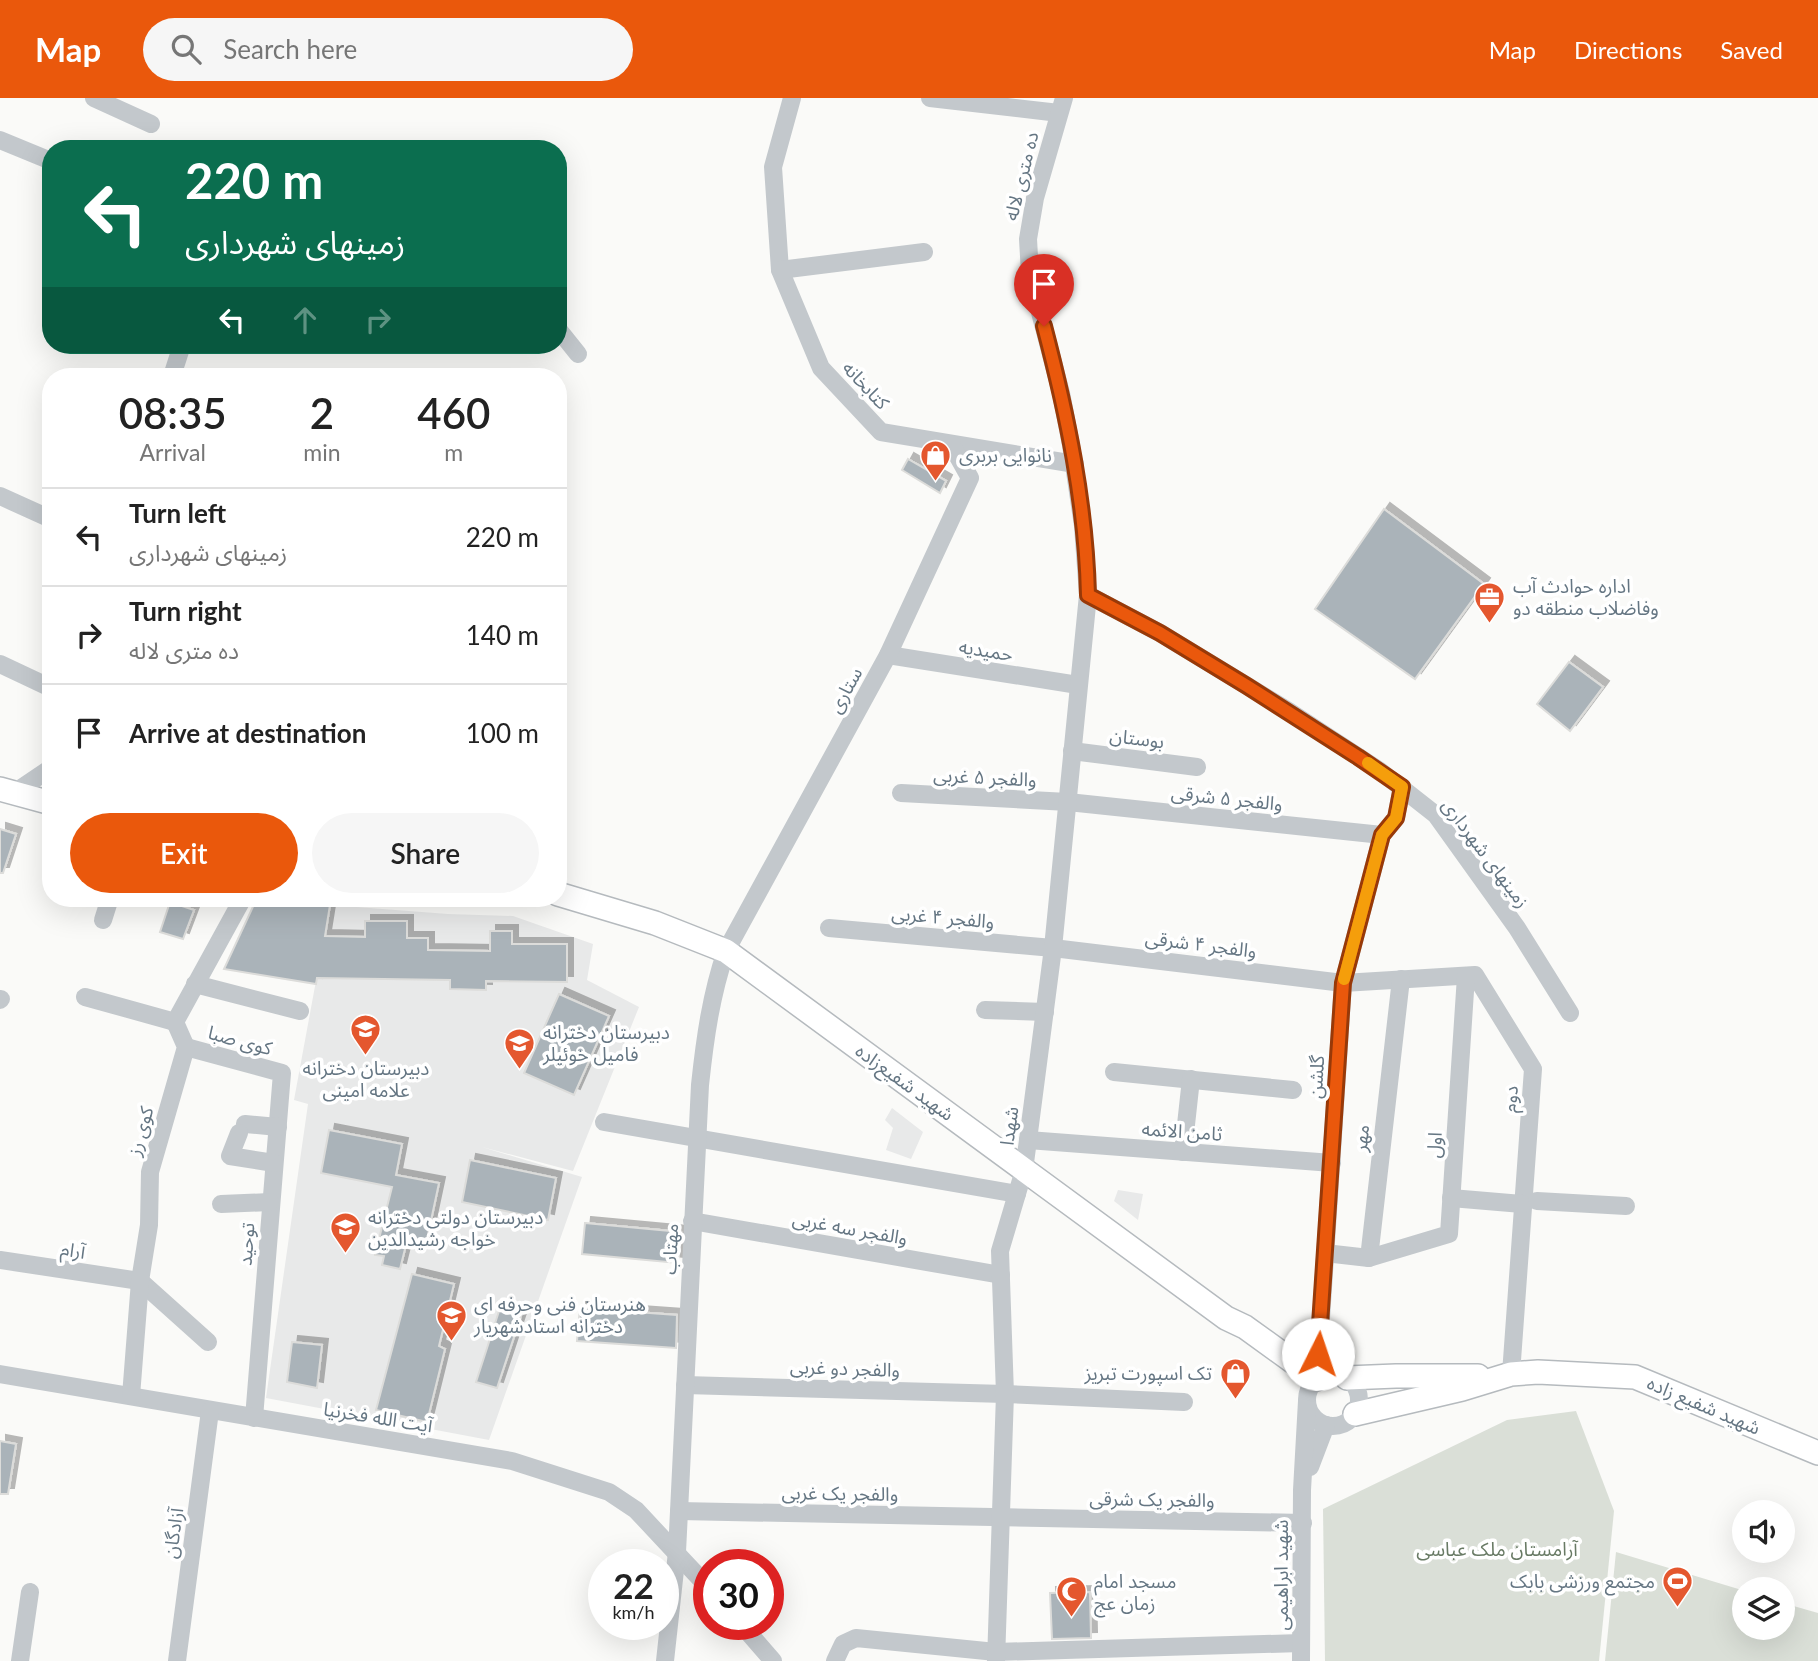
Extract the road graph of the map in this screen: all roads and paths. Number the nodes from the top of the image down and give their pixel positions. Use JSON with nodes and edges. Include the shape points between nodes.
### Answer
{"nodes":[{"id":1,"x":93,"y":98,"type":"edge"},
{"id":2,"x":792,"y":98,"type":"edge"},
{"id":3,"x":930,"y":98,"type":"edge"},
{"id":4,"x":1061,"y":105,"type":"edge"},
{"id":5,"x":151,"y":124,"type":"dead end"},
{"id":6,"x":0,"y":140,"type":"edge"},
{"id":7,"x":42,"y":157,"type":"edge"},
{"id":8,"x":924,"y":252,"type":"dead end"},
{"id":9,"x":780,"y":270,"type":"junction"},
{"id":10,"x":567,"y":340,"type":"edge"},
{"id":11,"x":578,"y":354,"type":"dead end"},
{"id":12,"x":951,"y":443,"type":"junction"},
{"id":13,"x":1075,"y":464,"type":"junction"},
{"id":14,"x":0,"y":496,"type":"edge"},
{"id":15,"x":42,"y":515,"type":"edge"},
{"id":16,"x":1088,"y":595,"type":"junction"},
{"id":17,"x":888,"y":655,"type":"junction"},
{"id":18,"x":0,"y":664,"type":"edge"},
{"id":19,"x":42,"y":684,"type":"edge"},
{"id":20,"x":1078,"y":685,"type":"junction"},
{"id":21,"x":1072,"y":751,"type":"junction"},
{"id":22,"x":1197,"y":767,"type":"dead end"},
{"id":23,"x":42,"y":773,"type":"edge"},
{"id":24,"x":1402,"y":787,"type":"junction"},
{"id":25,"x":7,"y":791,"type":"edge"},
{"id":26,"x":901,"y":793,"type":"dead end"},
{"id":27,"x":42,"y":801,"type":"edge"},
{"id":28,"x":1068,"y":802,"type":"junction"},
{"id":29,"x":1382,"y":835,"type":"junction"},
{"id":30,"x":567,"y":897,"type":"edge"},
{"id":31,"x":107,"y":907,"type":"edge"},
{"id":32,"x":238,"y":907,"type":"edge"},
{"id":33,"x":103,"y":919,"type":"dead end"},
{"id":34,"x":829,"y":928,"type":"dead end"},
{"id":35,"x":1053,"y":948,"type":"junction"},
{"id":36,"x":726,"y":951,"type":"junction"},
{"id":37,"x":1466,"y":976,"type":"junction"},
{"id":38,"x":1401,"y":979,"type":"junction"},
{"id":39,"x":1343,"y":983,"type":"junction"},
{"id":40,"x":195,"y":984,"type":"junction"},
{"id":41,"x":85,"y":997,"type":"dead end"},
{"id":42,"x":985,"y":1010,"type":"dead end"},
{"id":43,"x":300,"y":1011,"type":"dead end"},
{"id":44,"x":1045,"y":1012,"type":"junction"},
{"id":45,"x":1570,"y":1013,"type":"dead end"},
{"id":46,"x":175,"y":1022,"type":"junction"},
{"id":47,"x":186,"y":1047,"type":"junction"},
{"id":48,"x":1114,"y":1072,"type":"dead end"},
{"id":49,"x":282,"y":1073,"type":"joint"},
{"id":50,"x":1191,"y":1079,"type":"junction"},
{"id":51,"x":1293,"y":1090,"type":"dead end"},
{"id":52,"x":604,"y":1122,"type":"dead end"},
{"id":53,"x":278,"y":1127,"type":"junction"},
{"id":54,"x":696,"y":1139,"type":"junction"},
{"id":55,"x":1028,"y":1140,"type":"junction"},
{"id":56,"x":1183,"y":1152,"type":"junction"},
{"id":57,"x":274,"y":1163,"type":"junction"},
{"id":58,"x":1332,"y":1163,"type":"junction"},
{"id":59,"x":1024,"y":1170,"type":"junction"},
{"id":60,"x":1017,"y":1194,"type":"junction"},
{"id":61,"x":1451,"y":1198,"type":"junction"},
{"id":62,"x":270,"y":1202,"type":"junction"},
{"id":63,"x":1530,"y":1203,"type":"junction"},
{"id":64,"x":221,"y":1204,"type":"dead end"},
{"id":65,"x":1626,"y":1206,"type":"dead end"},
{"id":66,"x":692,"y":1221,"type":"junction"},
{"id":67,"x":1325,"y":1253,"type":"junction"},
{"id":68,"x":1369,"y":1258,"type":"junction"},
{"id":69,"x":0,"y":1260,"type":"edge"},
{"id":70,"x":1001,"y":1275,"type":"junction"},
{"id":71,"x":140,"y":1281,"type":"junction"},
{"id":72,"x":208,"y":1342,"type":"dead end"},
{"id":73,"x":0,"y":1374,"type":"edge"},
{"id":74,"x":1506,"y":1375,"type":"junction"},
{"id":75,"x":1347,"y":1378,"type":"junction"},
{"id":76,"x":685,"y":1385,"type":"junction"},
{"id":77,"x":1311,"y":1390,"type":"junction"},
{"id":78,"x":1005,"y":1394,"type":"junction"},
{"id":79,"x":131,"y":1396,"type":"junction"},
{"id":80,"x":1184,"y":1402,"type":"dead end"},
{"id":81,"x":211,"y":1411,"type":"junction"},
{"id":82,"x":1355,"y":1414,"type":"junction"},
{"id":83,"x":254,"y":1418,"type":"junction"},
{"id":84,"x":1326,"y":1425,"type":"junction"},
{"id":85,"x":1818,"y":1453,"type":"edge"},
{"id":86,"x":1302,"y":1490,"type":"junction"},
{"id":87,"x":679,"y":1511,"type":"junction"},
{"id":88,"x":1000,"y":1517,"type":"junction"},
{"id":89,"x":1303,"y":1523,"type":"junction"},
{"id":90,"x":674,"y":1549,"type":"edge"},
{"id":91,"x":677,"y":1549,"type":"edge"},
{"id":92,"x":679,"y":1554,"type":"edge"},
{"id":93,"x":693,"y":1570,"type":"edge"},
{"id":94,"x":30,"y":1592,"type":"dead end"},
{"id":95,"x":667,"y":1640,"type":"edge"},
{"id":96,"x":755,"y":1640,"type":"edge"},
{"id":97,"x":1301,"y":1652,"type":"edge"},
{"id":98,"x":996,"y":1657,"type":"edge"},
{"id":99,"x":20,"y":1661,"type":"edge"},
{"id":100,"x":177,"y":1661,"type":"edge"},
{"id":101,"x":665,"y":1661,"type":"edge"},
{"id":102,"x":773,"y":1661,"type":"edge"},
{"id":103,"x":835,"y":1661,"type":"edge"}],
"edges":[{"from":1,"to":5,"type":"street"},
{"from":2,"to":9,"type":"street","name":"کتابخانه","via":[[773,167]]},
{"from":3,"to":4,"type":"street"},
{"from":4,"to":13,"type":"street","name":"ده متری لاله","via":[[1028,239],[1030,274]]},
{"from":6,"to":7,"type":"street"},
{"from":8,"to":9,"type":"street"},
{"from":9,"to":12,"type":"street","name":"کتابخانه","via":[[821,368],[881,432]]},
{"from":10,"to":11,"type":"street"},
{"from":12,"to":13,"type":"street","name":"کتابخانه"},
{"from":12,"to":17,"type":"street","name":"ستاری","via":[[970,478]]},
{"from":13,"to":16,"type":"street","name":"ده متری لاله"},
{"from":14,"to":15,"type":"street"},
{"from":16,"to":20,"type":"street","name":"شهدا"},
{"from":16,"to":24,"type":"street","name":"زمینهای شهرداری","via":[[1279,705]]},
{"from":17,"to":20,"type":"street","name":"حمیدیه"},
{"from":17,"to":36,"type":"street","name":"ستاری"},
{"from":18,"to":19,"type":"street"},
{"from":20,"to":21,"type":"street","name":"شهدا"},
{"from":21,"to":22,"type":"street","name":"بوستان"},
{"from":21,"to":28,"type":"street","name":"شهدا"},
{"from":23,"to":25,"type":"street"},
{"from":24,"to":29,"type":"street","name":"گلشن","via":[[1396,818]]},
{"from":24,"to":45,"type":"street","name":"زمینهای شهرداری","via":[[1436,814],[1517,928]]},
{"from":25,"to":27,"type":"main road"},
{"from":26,"to":28,"type":"street","name":"والفجر ۵ غربی"},
{"from":28,"to":29,"type":"street","name":"والفجر ۵ شرقی"},
{"from":28,"to":35,"type":"street","name":"شهدا"},
{"from":29,"to":39,"type":"street","name":"گلشن"},
{"from":30,"to":36,"type":"main road","name":"شهید شفیع‌زاده","via":[[655,923]]},
{"from":31,"to":33,"type":"street"},
{"from":32,"to":40,"type":"street"},
{"from":34,"to":35,"type":"street","name":"والفجر ۴ غربی"},
{"from":35,"to":39,"type":"street","name":"والفجر ۴ شرقی"},
{"from":35,"to":44,"type":"street","name":"شهدا"},
{"from":36,"to":54,"type":"street","name":"مهتاب","via":[[706,1031]]},
{"from":36,"to":59,"type":"main road","name":"شهید شفیع‌زاده"},
{"from":37,"to":38,"type":"street"},
{"from":37,"to":61,"type":"street","name":"اول"},
{"from":37,"to":63,"type":"street","name":"دوم","via":[[1475,975],[1533,1069]]},
{"from":38,"to":39,"type":"street"},
{"from":38,"to":68,"type":"street","name":"مهر"},
{"from":39,"to":58,"type":"street","name":"گلشن"},
{"from":40,"to":43,"type":"street"},
{"from":40,"to":46,"type":"street"},
{"from":41,"to":46,"type":"street"},
{"from":42,"to":44,"type":"street"},
{"from":44,"to":55,"type":"street","name":"شهدا"},
{"from":46,"to":47,"type":"street"},
{"from":47,"to":49,"type":"street","name":"کوی صبا"},
{"from":47,"to":71,"type":"street","name":"کوی رز","via":[[150,1172],[149,1225]]},
{"from":48,"to":50,"type":"street"},
{"from":49,"to":53,"type":"street","name":"توحید"},
{"from":50,"to":51,"type":"street"},
{"from":50,"to":56,"type":"street"},
{"from":52,"to":54,"type":"street"},
{"from":53,"to":57,"type":"street","name":"توحید"},
{"from":53,"to":57,"type":"street","via":[[242,1129],[230,1156]]},
{"from":54,"to":60,"type":"street"},
{"from":54,"to":66,"type":"street","name":"مهتاب"},
{"from":55,"to":56,"type":"street","name":"ثامن الائمه"},
{"from":55,"to":59,"type":"street","name":"شهدا"},
{"from":56,"to":58,"type":"street","name":"ثامن الائمه"},
{"from":57,"to":62,"type":"street","name":"توحید"},
{"from":58,"to":67,"type":"street","name":"گلشن"},
{"from":59,"to":60,"type":"street","name":"شهدا"},
{"from":59,"to":77,"type":"main road","name":"شهید شفیع‌زاده","via":[[1226,1318],[1245,1327]]},
{"from":60,"to":70,"type":"street","name":"شهدا","via":[[1000,1251]]},
{"from":61,"to":63,"type":"street"},
{"from":61,"to":68,"type":"street","name":"اول","via":[[1449,1234]]},
{"from":62,"to":64,"type":"street"},
{"from":62,"to":83,"type":"street","name":"توحید"},
{"from":63,"to":65,"type":"street"},
{"from":63,"to":74,"type":"street","name":"دوم"},
{"from":66,"to":70,"type":"street","name":"والفجر سه غربی"},
{"from":66,"to":76,"type":"street","name":"مهتاب"},
{"from":67,"to":68,"type":"street"},
{"from":67,"to":77,"type":"street","name":"گلشن"},
{"from":69,"to":71,"type":"street","name":"آرام"},
{"from":70,"to":78,"type":"street","name":"شهدا"},
{"from":71,"to":72,"type":"street"},
{"from":71,"to":79,"type":"street","name":"کوی رز"},
{"from":73,"to":79,"type":"street","name":"آیت الله فخرنیا"},
{"from":74,"to":75,"type":"main road","name":"شهید شفیع زاده"},
{"from":74,"to":82,"type":"main road","name":"شهید شفیع زاده"},
{"from":74,"to":85,"type":"main road","name":"شهید شفیع زاده","via":[[1635,1377]]},
{"from":75,"to":77,"type":"street","via":[[1332,1374]]},
{"from":75,"to":82,"type":"street","via":[[1359,1399]]},
{"from":76,"to":78,"type":"street","name":"والفجر دو غربی"},
{"from":76,"to":87,"type":"street","name":"مهتاب"},
{"from":77,"to":84,"type":"street","via":[[1312,1416]]},
{"from":77,"to":86,"type":"street","name":"شهید ابراهیمی"},
{"from":78,"to":80,"type":"street","name":"والفجر دو غربی"},
{"from":78,"to":88,"type":"street","name":"شهدا"},
{"from":79,"to":81,"type":"street","name":"آیت الله فخرنیا"},
{"from":81,"to":83,"type":"street","name":"آیت الله فخرنیا"},
{"from":81,"to":100,"type":"street","name":"آزادگان"},
{"from":82,"to":84,"type":"street","via":[[1339,1425]]},
{"from":83,"to":90,"type":"street","name":"آیت الله فخرنیا","via":[[512,1461],[609,1492],[636,1510]]},
{"from":84,"to":86,"type":"street","name":"شهید ابراهیمی"},
{"from":86,"to":89,"type":"street","name":"شهید ابراهیمی"},
{"from":87,"to":88,"type":"street","name":"والفجر یک غربی"},
{"from":87,"to":91,"type":"street","name":"مهتاب"},
{"from":88,"to":89,"type":"street","name":"والفجر یک شرقی"},
{"from":88,"to":98,"type":"street","name":"شهدا"},
{"from":89,"to":97,"type":"street","name":"شهید ابراهیمی"},
{"from":92,"to":93,"type":"street","name":"آیت الله فخرنیا"},
{"from":94,"to":99,"type":"street"},
{"from":95,"to":101,"type":"street","name":"مهتاب"},
{"from":96,"to":102,"type":"street"},
{"from":97,"to":98,"type":"street"},
{"from":98,"to":103,"type":"street","via":[[856,1639],[843,1644]]}]}
